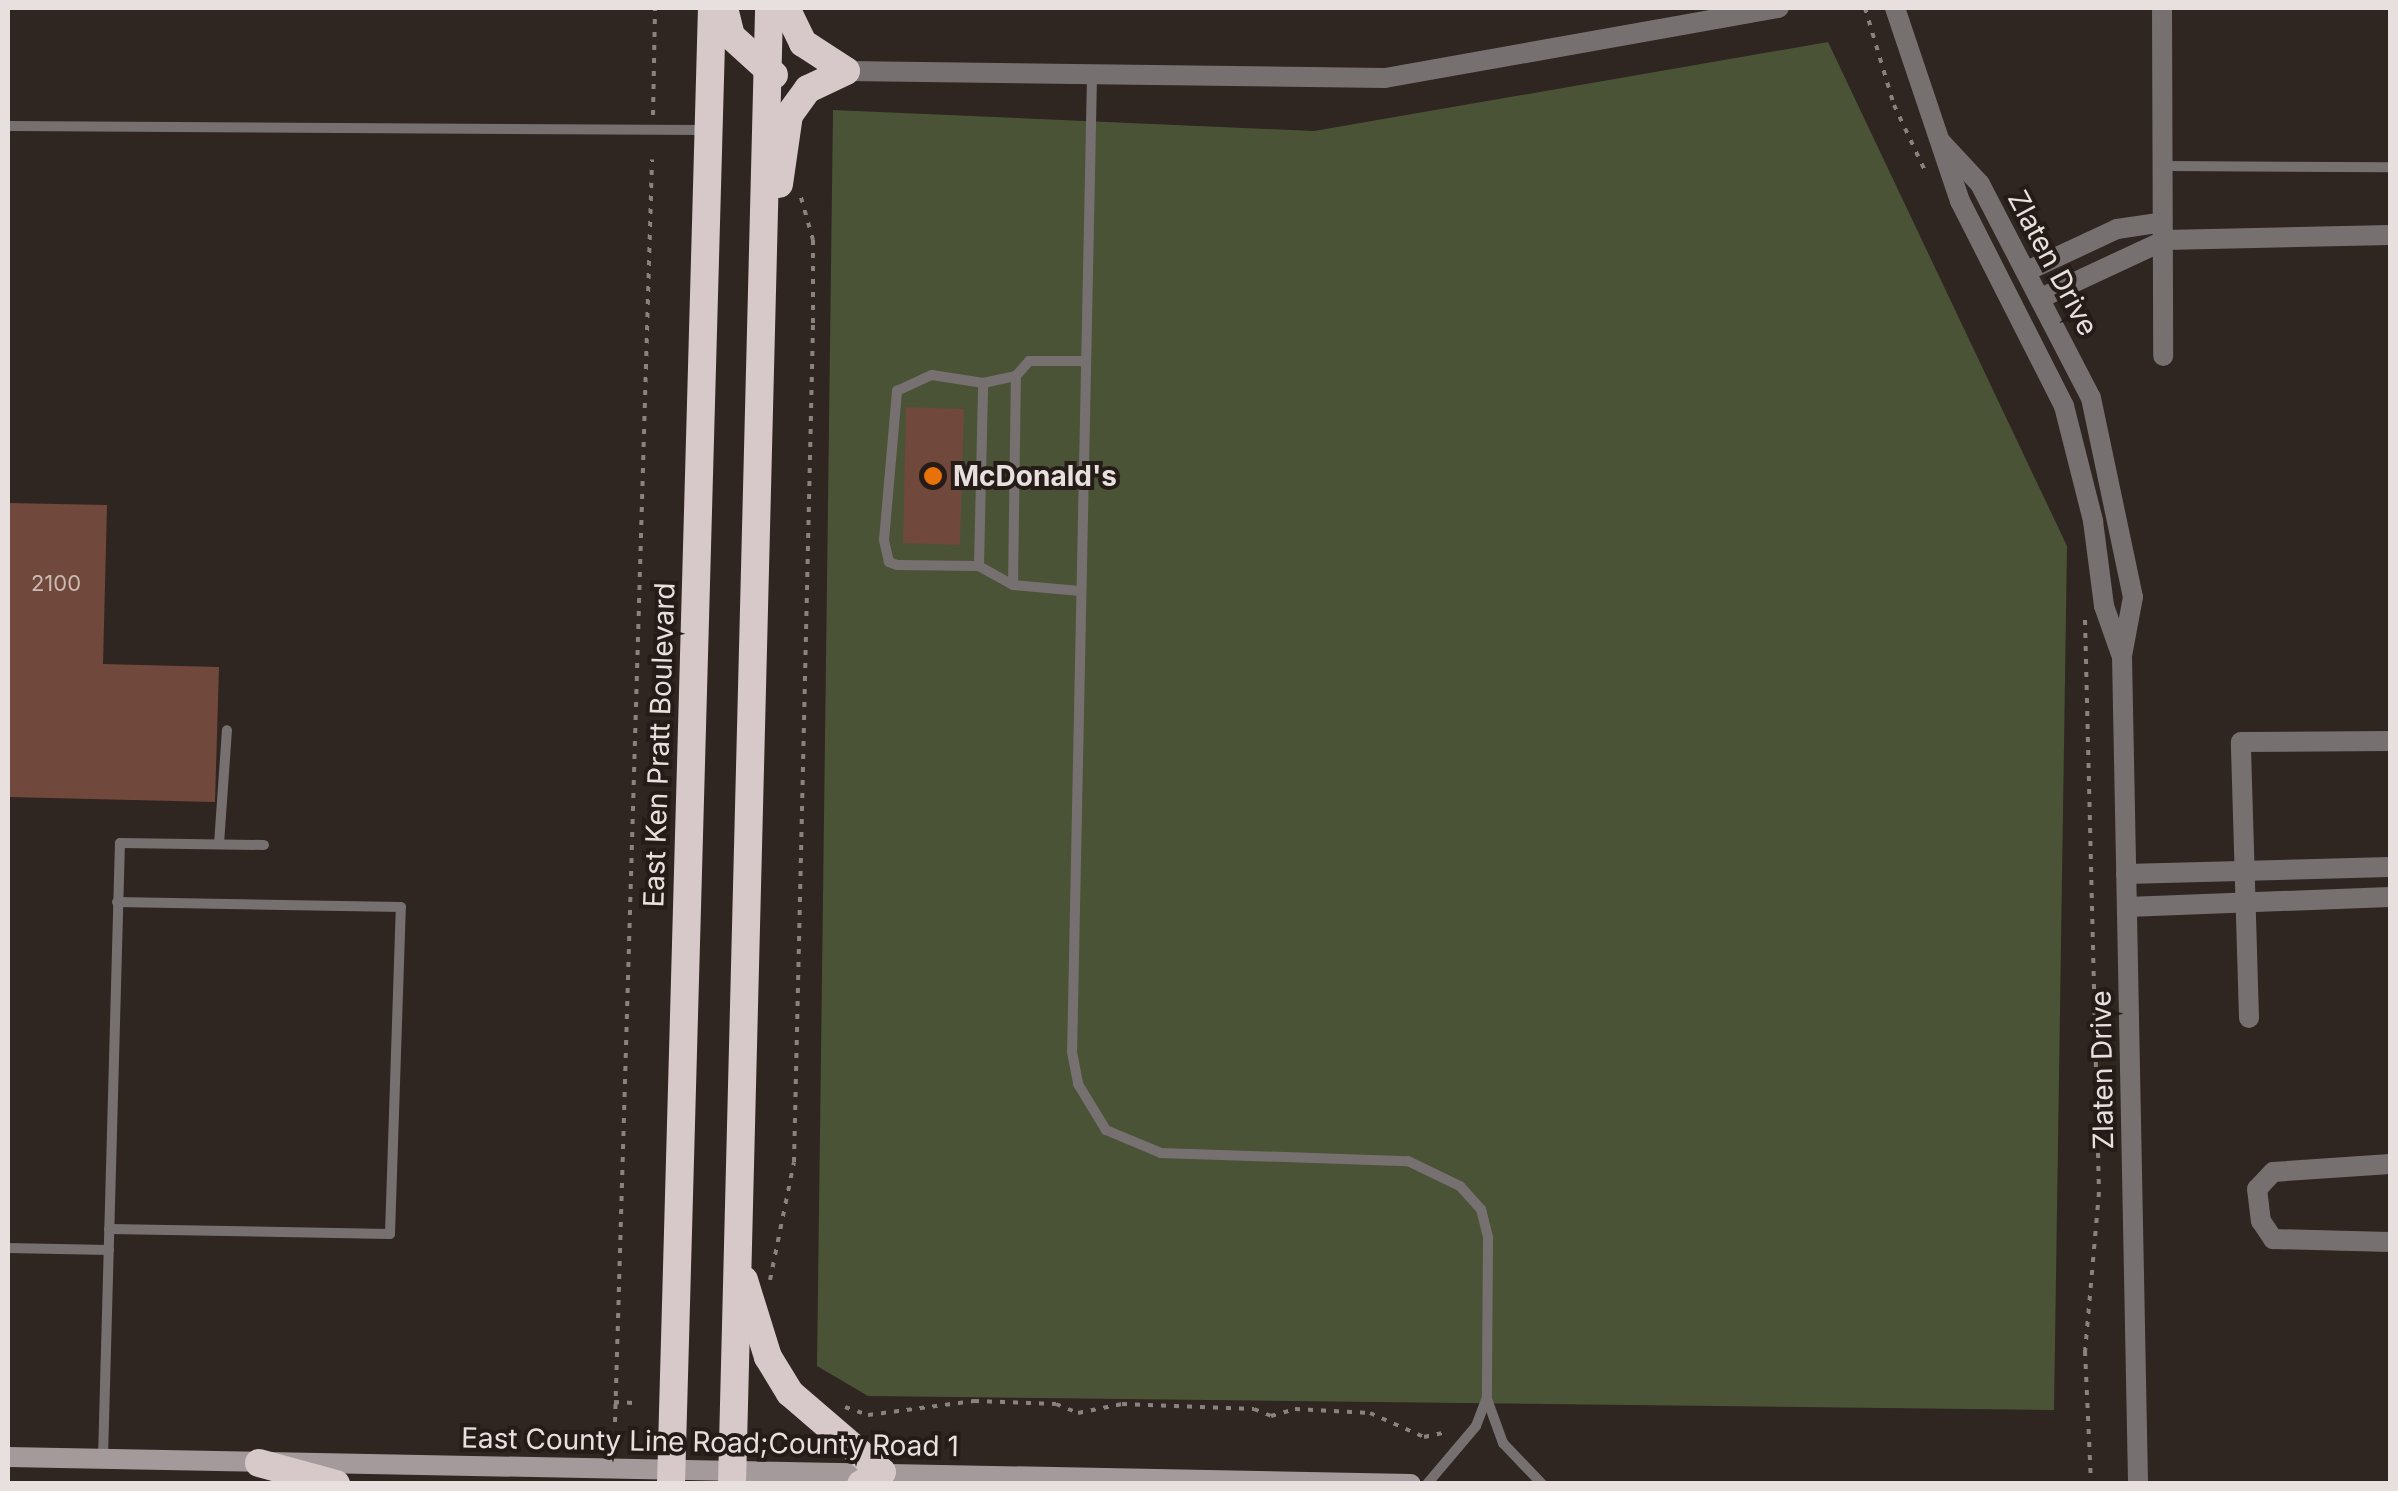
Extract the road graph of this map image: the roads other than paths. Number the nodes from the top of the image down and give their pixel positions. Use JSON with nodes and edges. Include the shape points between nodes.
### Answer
{"nodes":[{"id":1,"x":712,"y":8,"type":"edge"},
{"id":2,"x":724,"y":8,"type":"edge"},
{"id":3,"x":769,"y":8,"type":"edge"},
{"id":4,"x":786,"y":8,"type":"edge"},
{"id":5,"x":1779,"y":8,"type":"edge"},
{"id":6,"x":1895,"y":8,"type":"edge"},
{"id":7,"x":2162,"y":8,"type":"edge"},
{"id":8,"x":846,"y":71,"type":"junction"},
{"id":9,"x":768,"y":72,"type":"junction"},
{"id":10,"x":1092,"y":76,"type":"junction"},
{"id":11,"x":808,"y":89,"type":"junction"},
{"id":12,"x":8,"y":126,"type":"edge"},
{"id":13,"x":708,"y":130,"type":"junction"},
{"id":14,"x":1941,"y":142,"type":"junction"},
{"id":15,"x":2160,"y":166,"type":"junction"},
{"id":16,"x":2390,"y":167,"type":"edge"},
{"id":17,"x":2161,"y":232,"type":"junction"},
{"id":18,"x":2390,"y":235,"type":"edge"},
{"id":19,"x":2085,"y":244,"type":"junction"},
{"id":20,"x":2029,"y":270,"type":"junction"},
{"id":21,"x":2100,"y":273,"type":"junction"},
{"id":22,"x":2043,"y":298,"type":"junction"},
{"id":23,"x":760,"y":323,"type":"junction"},
{"id":24,"x":2163,"y":356,"type":"dead end"},
{"id":25,"x":1086,"y":361,"type":"junction"},
{"id":26,"x":1016,"y":376,"type":"junction"},
{"id":27,"x":983,"y":383,"type":"junction"},
{"id":28,"x":978,"y":566,"type":"junction"},
{"id":29,"x":1013,"y":586,"type":"junction"},
{"id":30,"x":1080,"y":591,"type":"junction"},
{"id":31,"x":2122,"y":656,"type":"junction"},
{"id":32,"x":227,"y":730,"type":"dead end"},
{"id":33,"x":2390,"y":742,"type":"edge"},
{"id":34,"x":219,"y":844,"type":"junction"},
{"id":35,"x":264,"y":845,"type":"dead end"},
{"id":36,"x":2390,"y":867,"type":"edge"},
{"id":37,"x":2284,"y":869,"type":"junction"},
{"id":38,"x":2246,"y":870,"type":"junction"},
{"id":39,"x":2126,"y":874,"type":"junction"},
{"id":40,"x":2390,"y":897,"type":"edge"},
{"id":41,"x":2286,"y":901,"type":"junction"},
{"id":42,"x":117,"y":902,"type":"junction"},
{"id":43,"x":2246,"y":902,"type":"junction"},
{"id":44,"x":2126,"y":907,"type":"junction"},
{"id":45,"x":2249,"y":1018,"type":"dead end"},
{"id":46,"x":2390,"y":1164,"type":"edge"},
{"id":47,"x":109,"y":1229,"type":"junction"},
{"id":48,"x":2390,"y":1242,"type":"edge"},
{"id":49,"x":736,"y":1244,"type":"junction"},
{"id":50,"x":8,"y":1248,"type":"edge"},
{"id":51,"x":108,"y":1250,"type":"junction"},
{"id":52,"x":1487,"y":1398,"type":"junction"},
{"id":53,"x":8,"y":1457,"type":"edge"},
{"id":54,"x":103,"y":1458,"type":"junction"},
{"id":55,"x":259,"y":1463,"type":"junction"},
{"id":56,"x":671,"y":1476,"type":"edge"},
{"id":57,"x":732,"y":1477,"type":"edge"},
{"id":58,"x":872,"y":1478,"type":"edge"},
{"id":59,"x":1087,"y":1479,"type":"edge"},
{"id":60,"x":1406,"y":1483,"type":"edge"},
{"id":61,"x":336,"y":1484,"type":"edge"},
{"id":62,"x":1426,"y":1484,"type":"edge"},
{"id":63,"x":1542,"y":1484,"type":"edge"},
{"id":64,"x":2138,"y":1484,"type":"edge"}],
"edges":[{"from":1,"to":13,"type":"highway","name":"East Ken Pratt Boulevard"},
{"from":2,"to":9,"type":"highway","via":[[732,36]]},
{"from":3,"to":9,"type":"highway"},
{"from":4,"to":8,"type":"highway","via":[[803,43]]},
{"from":5,"to":10,"type":"street","via":[[1386,78]]},
{"from":6,"to":14,"type":"street","name":"Zlaten Drive"},
{"from":7,"to":15,"type":"street"},
{"from":8,"to":10,"type":"street"},
{"from":8,"to":11,"type":"highway"},
{"from":9,"to":11,"type":"highway"},
{"from":9,"to":23,"type":"highway"},
{"from":10,"to":25,"type":"lane"},
{"from":11,"to":23,"type":"highway","via":[[789,114]]},
{"from":12,"to":13,"type":"lane"},
{"from":13,"to":56,"type":"highway","name":"East Ken Pratt Boulevard"},
{"from":14,"to":20,"type":"street","name":"Zlaten Drive","via":[[1980,184]]},
{"from":14,"to":31,"type":"street","name":"Zlaten Drive","via":[[1960,202],[2064,406],[2093,521],[2104,606]]},
{"from":15,"to":16,"type":"lane"},
{"from":15,"to":17,"type":"street"},
{"from":17,"to":18,"type":"street"},
{"from":17,"to":19,"type":"street"},
{"from":17,"to":21,"type":"street"},
{"from":17,"to":24,"type":"street"},
{"from":19,"to":20,"type":"street"},
{"from":19,"to":21,"type":"street"},
{"from":20,"to":22,"type":"street","name":"Zlaten Drive"},
{"from":21,"to":22,"type":"street"},
{"from":22,"to":31,"type":"street","name":"Zlaten Drive","via":[[2107,448],[2133,597]]},
{"from":23,"to":49,"type":"highway"},
{"from":25,"to":26,"type":"lane","via":[[1029,360]]},
{"from":25,"to":30,"type":"lane"},
{"from":26,"to":27,"type":"lane"},
{"from":26,"to":29,"type":"lane"},
{"from":27,"to":28,"type":"lane"},
{"from":27,"to":28,"type":"lane","via":[[932,375],[897,392],[884,540],[889,562],[898,566]]},
{"from":28,"to":29,"type":"lane"},
{"from":29,"to":30,"type":"lane"},
{"from":30,"to":52,"type":"lane","via":[[1072,1052],[1089,1110],[1118,1138],[1161,1154],[1408,1161],[1460,1186],[1480,1210],[1488,1238]]},
{"from":31,"to":39,"type":"street","name":"Zlaten Drive"},
{"from":32,"to":34,"type":"lane"},
{"from":33,"to":38,"type":"street","via":[[2242,742]]},
{"from":34,"to":35,"type":"lane"},
{"from":34,"to":42,"type":"lane","via":[[120,843]]},
{"from":36,"to":37,"type":"street"},
{"from":37,"to":38,"type":"street"},
{"from":37,"to":41,"type":"street"},
{"from":38,"to":39,"type":"street"},
{"from":38,"to":43,"type":"street"},
{"from":39,"to":44,"type":"street","name":"Zlaten Drive"},
{"from":40,"to":41,"type":"street"},
{"from":41,"to":43,"type":"street"},
{"from":42,"to":47,"type":"lane"},
{"from":42,"to":47,"type":"lane","via":[[401,906],[390,1234]]},
{"from":43,"to":44,"type":"street"},
{"from":43,"to":45,"type":"street"},
{"from":44,"to":64,"type":"street","name":"Zlaten Drive"},
{"from":46,"to":48,"type":"street","via":[[2273,1172],[2258,1189],[2260,1221],[2274,1239]]},
{"from":47,"to":51,"type":"lane"},
{"from":49,"to":57,"type":"highway"},
{"from":49,"to":58,"type":"highway","via":[[768,1357],[790,1393]]},
{"from":50,"to":51,"type":"lane"},
{"from":51,"to":54,"type":"lane"},
{"from":52,"to":62,"type":"lane","via":[[1476,1426]]},
{"from":52,"to":63,"type":"lane","via":[[1503,1443]]},
{"from":53,"to":54,"type":"main road","name":"East County Line Road;County Road 1"},
{"from":54,"to":55,"type":"main road","name":"East County Line Road;County Road 1"},
{"from":55,"to":56,"type":"main road","name":"East County Line Road;County Road 1"},
{"from":55,"to":61,"type":"highway"},
{"from":56,"to":57,"type":"main road","name":"East County Line Road;County Road 1"},
{"from":57,"to":58,"type":"main road","name":"East County Line Road;County Road 1"},
{"from":58,"to":59,"type":"main road","name":"East County Line Road;County Road 1"},
{"from":59,"to":60,"type":"main road","name":"East County Line Road;County Road 1"}]}
